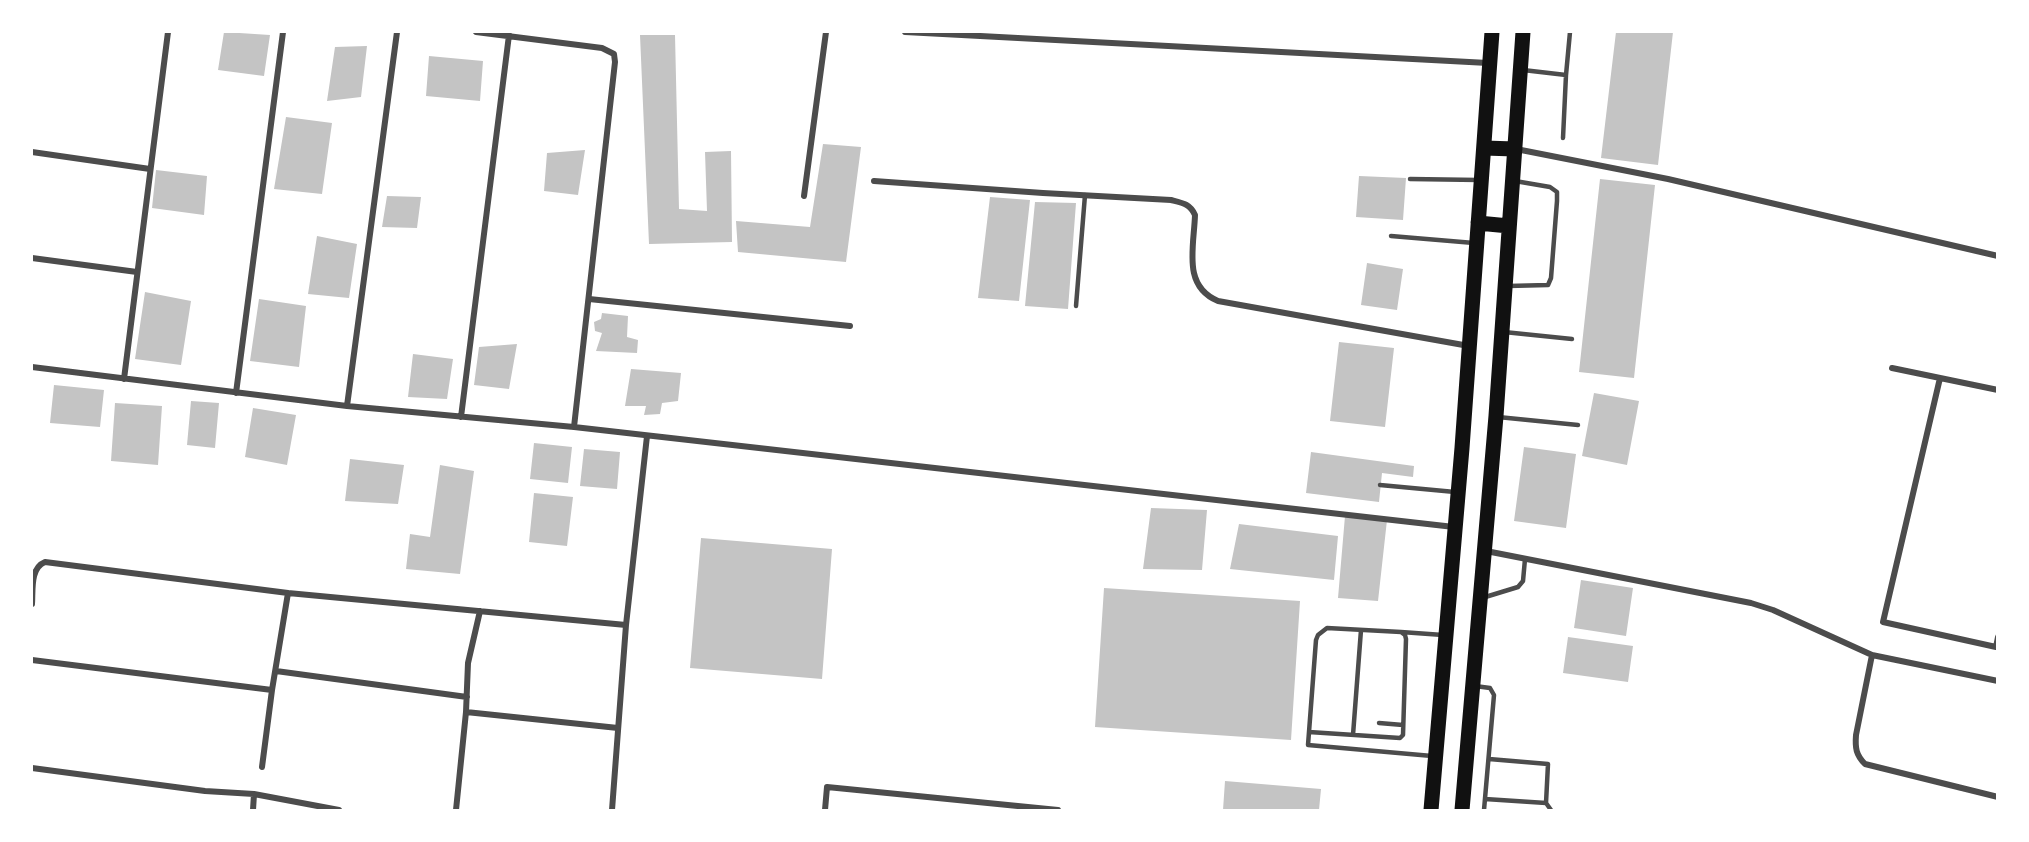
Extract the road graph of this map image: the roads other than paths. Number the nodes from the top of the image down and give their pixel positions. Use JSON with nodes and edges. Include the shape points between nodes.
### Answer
{"nodes":[{"id":1,"x":168,"y":32,"type":"edge"},
{"id":2,"x":283,"y":32,"type":"edge"},
{"id":3,"x":397,"y":32,"type":"edge"},
{"id":4,"x":476,"y":32,"type":"edge"},
{"id":5,"x":826,"y":32,"type":"edge"},
{"id":6,"x":905,"y":32,"type":"edge"},
{"id":7,"x":1492,"y":32,"type":"edge"},
{"id":8,"x":1523,"y":32,"type":"edge"},
{"id":9,"x":1570,"y":32,"type":"edge"},
{"id":10,"x":509,"y":35,"type":"junction"},
{"id":11,"x":1490,"y":63,"type":"junction"},
{"id":12,"x":1520,"y":70,"type":"junction"},
{"id":13,"x":1566,"y":75,"type":"junction"},
{"id":14,"x":1563,"y":138,"type":"dead end"},
{"id":15,"x":1484,"y":148,"type":"junction"},
{"id":16,"x":1515,"y":149,"type":"junction"},
{"id":17,"x":32,"y":152,"type":"edge"},
{"id":18,"x":150,"y":169,"type":"junction"},
{"id":19,"x":1410,"y":179,"type":"dead end"},
{"id":20,"x":1482,"y":180,"type":"junction"},
{"id":21,"x":1513,"y":180,"type":"junction"},
{"id":22,"x":874,"y":181,"type":"dead end"},
{"id":23,"x":1085,"y":195,"type":"junction"},
{"id":24,"x":804,"y":196,"type":"dead end"},
{"id":25,"x":1478,"y":223,"type":"junction"},
{"id":26,"x":1509,"y":226,"type":"junction"},
{"id":27,"x":1391,"y":236,"type":"dead end"},
{"id":28,"x":1477,"y":243,"type":"junction"},
{"id":29,"x":1998,"y":256,"type":"edge"},
{"id":30,"x":32,"y":258,"type":"edge"},
{"id":31,"x":137,"y":272,"type":"junction"},
{"id":32,"x":1504,"y":286,"type":"junction"},
{"id":33,"x":589,"y":299,"type":"junction"},
{"id":34,"x":1076,"y":306,"type":"dead end"},
{"id":35,"x":850,"y":326,"type":"dead end"},
{"id":36,"x":1501,"y":332,"type":"junction"},
{"id":37,"x":1572,"y":339,"type":"dead end"},
{"id":38,"x":1470,"y":346,"type":"junction"},
{"id":39,"x":32,"y":367,"type":"edge"},
{"id":40,"x":1892,"y":368,"type":"dead end"},
{"id":41,"x":1940,"y":378,"type":"junction"},
{"id":42,"x":124,"y":379,"type":"junction"},
{"id":43,"x":1998,"y":390,"type":"edge"},
{"id":44,"x":236,"y":393,"type":"junction"},
{"id":45,"x":347,"y":406,"type":"junction"},
{"id":46,"x":1496,"y":416,"type":"junction"},
{"id":47,"x":460,"y":417,"type":"junction"},
{"id":48,"x":1578,"y":425,"type":"dead end"},
{"id":49,"x":574,"y":427,"type":"junction"},
{"id":50,"x":647,"y":436,"type":"junction"},
{"id":51,"x":1380,"y":485,"type":"dead end"},
{"id":52,"x":1457,"y":493,"type":"junction"},
{"id":53,"x":1454,"y":527,"type":"junction"},
{"id":54,"x":1484,"y":551,"type":"junction"},
{"id":55,"x":1526,"y":559,"type":"junction"},
{"id":56,"x":288,"y":593,"type":"junction"},
{"id":57,"x":1480,"y":599,"type":"junction"},
{"id":58,"x":32,"y":604,"type":"edge"},
{"id":59,"x":480,"y":611,"type":"junction"},
{"id":60,"x":626,"y":626,"type":"junction"},
{"id":61,"x":1361,"y":630,"type":"junction"},
{"id":62,"x":1401,"y":632,"type":"junction"},
{"id":63,"x":1445,"y":635,"type":"junction"},
{"id":64,"x":1998,"y":637,"type":"edge"},
{"id":65,"x":1996,"y":647,"type":"edge"},
{"id":66,"x":1872,"y":655,"type":"junction"},
{"id":67,"x":32,"y":660,"type":"edge"},
{"id":68,"x":276,"y":671,"type":"junction"},
{"id":69,"x":1998,"y":681,"type":"edge"},
{"id":70,"x":1473,"y":685,"type":"junction"},
{"id":71,"x":272,"y":690,"type":"junction"},
{"id":72,"x":467,"y":697,"type":"junction"},
{"id":73,"x":466,"y":712,"type":"junction"},
{"id":74,"x":1379,"y":723,"type":"dead end"},
{"id":75,"x":1403,"y":725,"type":"junction"},
{"id":76,"x":618,"y":728,"type":"junction"},
{"id":77,"x":1309,"y":732,"type":"junction"},
{"id":78,"x":1353,"y":735,"type":"junction"},
{"id":79,"x":1435,"y":756,"type":"junction"},
{"id":80,"x":1489,"y":759,"type":"junction"},
{"id":81,"x":262,"y":767,"type":"dead end"},
{"id":82,"x":32,"y":768,"type":"edge"},
{"id":83,"x":254,"y":794,"type":"junction"},
{"id":84,"x":1998,"y":797,"type":"edge"},
{"id":85,"x":1485,"y":799,"type":"junction"},
{"id":86,"x":1546,"y":803,"type":"junction"},
{"id":87,"x":253,"y":810,"type":"edge"},
{"id":88,"x":337,"y":810,"type":"edge"},
{"id":89,"x":456,"y":810,"type":"edge"},
{"id":90,"x":612,"y":810,"type":"edge"},
{"id":91,"x":825,"y":810,"type":"edge"},
{"id":92,"x":1058,"y":810,"type":"edge"},
{"id":93,"x":1431,"y":810,"type":"edge"},
{"id":94,"x":1462,"y":810,"type":"edge"},
{"id":95,"x":1484,"y":810,"type":"edge"},
{"id":96,"x":1551,"y":810,"type":"edge"}],
"edges":[{"from":1,"to":18,"type":"street"},
{"from":2,"to":44,"type":"street"},
{"from":3,"to":45,"type":"street"},
{"from":4,"to":10,"type":"street"},
{"from":5,"to":24,"type":"street"},
{"from":6,"to":11,"type":"street"},
{"from":7,"to":11,"type":"main road"},
{"from":8,"to":12,"type":"main road"},
{"from":9,"to":13,"type":"lane"},
{"from":10,"to":33,"type":"street","via":[[602,48],[614,54]]},
{"from":10,"to":47,"type":"street"},
{"from":11,"to":15,"type":"main road"},
{"from":12,"to":13,"type":"lane"},
{"from":12,"to":16,"type":"main road"},
{"from":13,"to":14,"type":"lane"},
{"from":15,"to":16,"type":"main road"},
{"from":15,"to":20,"type":"main road"},
{"from":16,"to":21,"type":"main road"},
{"from":16,"to":29,"type":"street","via":[[1668,179]]},
{"from":17,"to":18,"type":"street"},
{"from":18,"to":31,"type":"street"},
{"from":19,"to":20,"type":"lane"},
{"from":20,"to":25,"type":"main road"},
{"from":21,"to":26,"type":"main road"},
{"from":21,"to":32,"type":"lane","via":[[1557,192],[1555,234],[1548,285]]},
{"from":22,"to":23,"type":"street"},
{"from":23,"to":34,"type":"lane"},
{"from":23,"to":38,"type":"street","via":[[1171,200],[1191,207],[1195,215],[1192,274],[1207,297]]},
{"from":25,"to":26,"type":"main road"},
{"from":25,"to":28,"type":"main road"},
{"from":26,"to":32,"type":"main road"},
{"from":27,"to":28,"type":"lane"},
{"from":28,"to":38,"type":"main road"},
{"from":30,"to":31,"type":"street"},
{"from":31,"to":42,"type":"street"},
{"from":32,"to":36,"type":"main road"},
{"from":33,"to":35,"type":"street"},
{"from":33,"to":49,"type":"street"},
{"from":36,"to":37,"type":"lane"},
{"from":36,"to":46,"type":"main road"},
{"from":38,"to":52,"type":"main road"},
{"from":39,"to":42,"type":"street"},
{"from":40,"to":41,"type":"street"},
{"from":41,"to":43,"type":"street"},
{"from":41,"to":65,"type":"street","via":[[1883,622]]},
{"from":42,"to":44,"type":"street"},
{"from":44,"to":45,"type":"street"},
{"from":45,"to":47,"type":"street"},
{"from":46,"to":48,"type":"lane"},
{"from":46,"to":54,"type":"main road"},
{"from":47,"to":49,"type":"street"},
{"from":49,"to":50,"type":"street"},
{"from":50,"to":53,"type":"street"},
{"from":50,"to":60,"type":"street"},
{"from":51,"to":52,"type":"lane"},
{"from":52,"to":53,"type":"main road"},
{"from":53,"to":63,"type":"main road"},
{"from":54,"to":55,"type":"street"},
{"from":54,"to":57,"type":"main road"},
{"from":55,"to":57,"type":"lane","via":[[1518,587]]},
{"from":55,"to":66,"type":"street","via":[[1751,603]]},
{"from":56,"to":58,"type":"street","via":[[45,562],[36,570]]},
{"from":56,"to":59,"type":"street"},
{"from":56,"to":68,"type":"street"},
{"from":57,"to":70,"type":"main road"},
{"from":59,"to":60,"type":"street"},
{"from":59,"to":72,"type":"street","via":[[468,663]]},
{"from":60,"to":76,"type":"street"},
{"from":61,"to":62,"type":"lane"},
{"from":61,"to":77,"type":"lane","via":[[1327,628],[1318,635]]},
{"from":61,"to":78,"type":"lane"},
{"from":62,"to":63,"type":"lane"},
{"from":62,"to":75,"type":"lane","via":[[1406,639]]},
{"from":63,"to":79,"type":"main road"},
{"from":64,"to":65,"type":"street"},
{"from":66,"to":69,"type":"street"},
{"from":66,"to":84,"type":"street","via":[[1856,735],[1858,757],[1865,764]]},
{"from":67,"to":71,"type":"street"},
{"from":68,"to":71,"type":"street"},
{"from":68,"to":72,"type":"street"},
{"from":70,"to":80,"type":"lane","via":[[1490,688],[1494,695]]},
{"from":70,"to":94,"type":"main road"},
{"from":71,"to":81,"type":"street"},
{"from":72,"to":73,"type":"street"},
{"from":73,"to":76,"type":"street"},
{"from":73,"to":89,"type":"street"},
{"from":74,"to":75,"type":"lane"},
{"from":75,"to":78,"type":"lane","via":[[1400,738]]},
{"from":76,"to":90,"type":"street"},
{"from":77,"to":78,"type":"lane"},
{"from":77,"to":79,"type":"lane","via":[[1310,746]]},
{"from":79,"to":93,"type":"main road"},
{"from":80,"to":85,"type":"lane"},
{"from":80,"to":86,"type":"lane","via":[[1548,764]]},
{"from":82,"to":83,"type":"street"},
{"from":83,"to":87,"type":"street"},
{"from":83,"to":88,"type":"street"},
{"from":85,"to":86,"type":"lane"},
{"from":85,"to":95,"type":"lane"},
{"from":86,"to":96,"type":"lane"},
{"from":91,"to":92,"type":"street","via":[[827,787]]}]}
